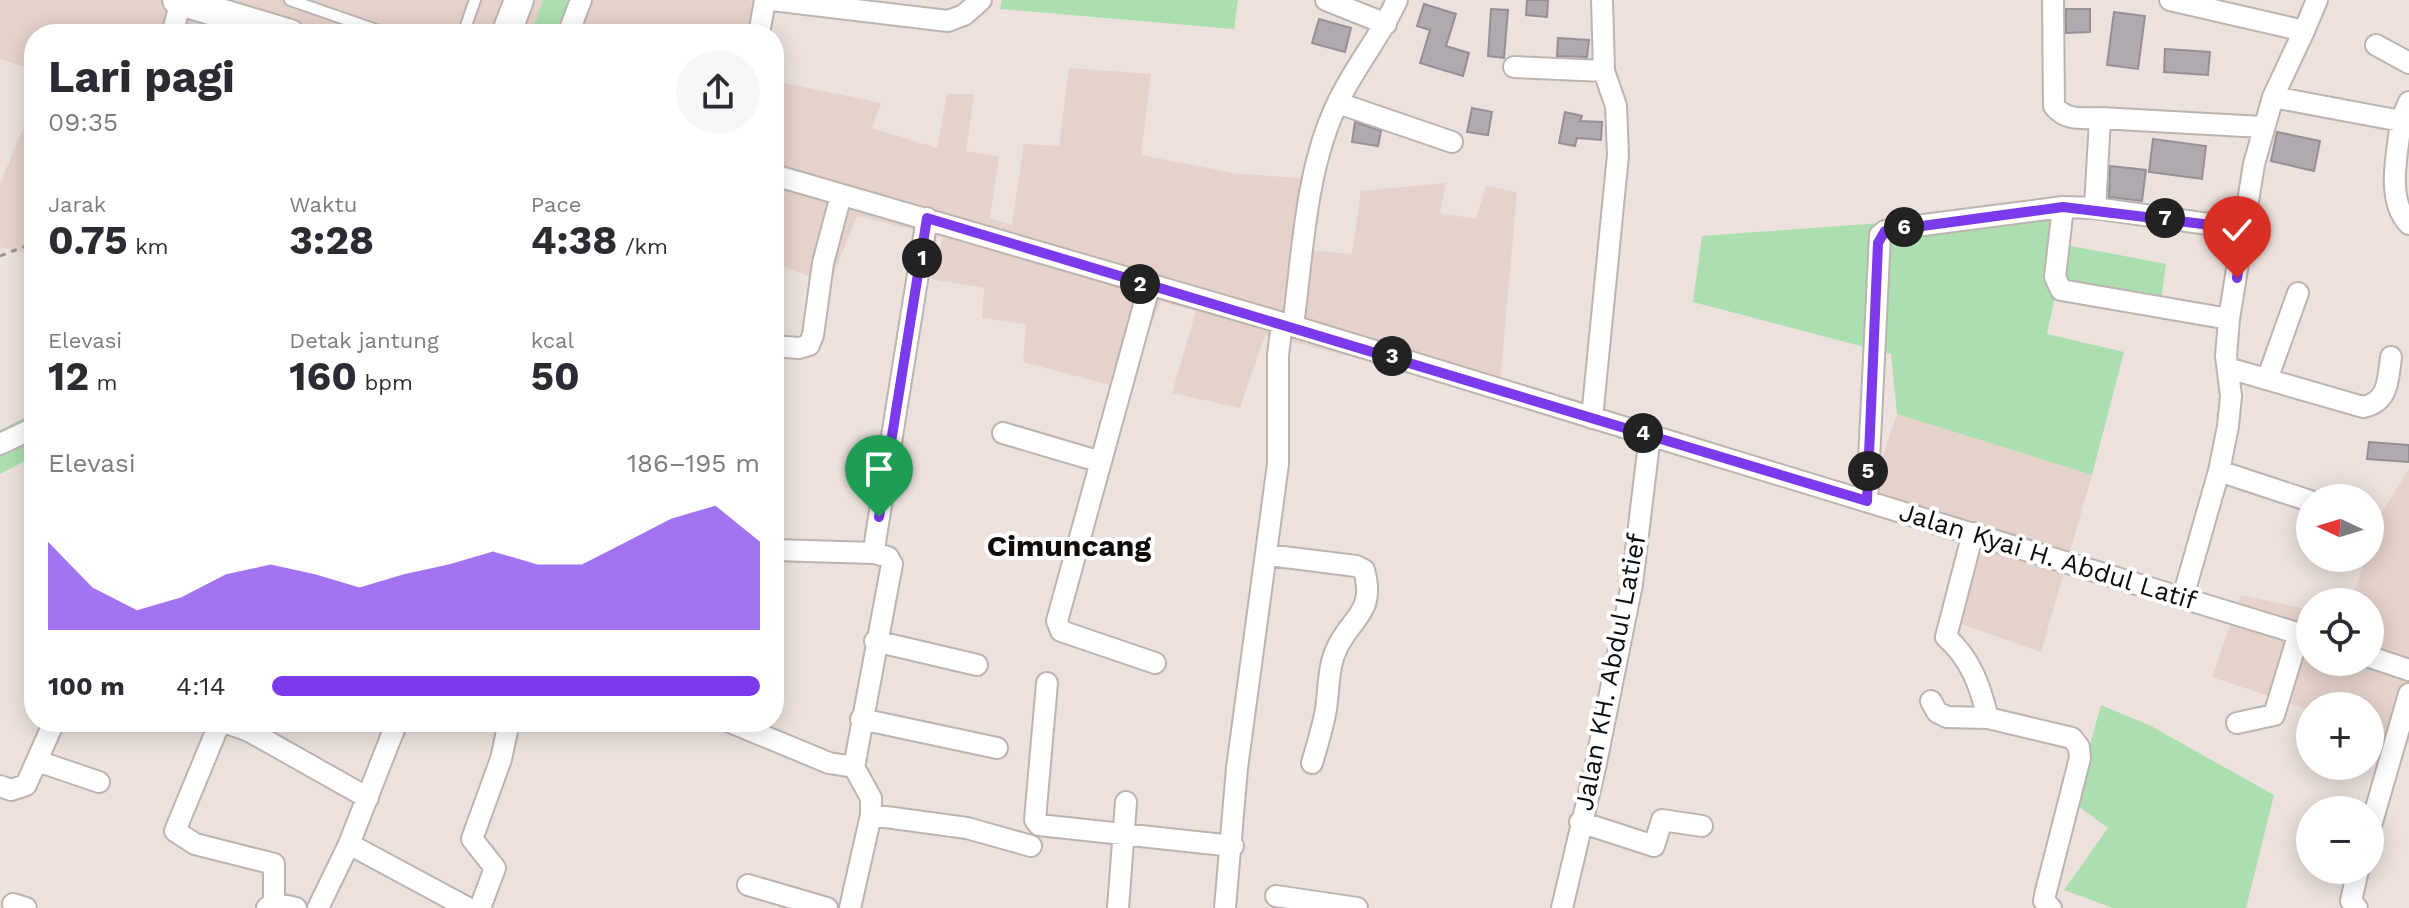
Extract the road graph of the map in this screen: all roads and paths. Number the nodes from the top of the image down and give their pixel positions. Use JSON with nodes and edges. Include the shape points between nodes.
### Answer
{"nodes":[{"id":1,"x":290,"y":0,"type":"edge"},
{"id":2,"x":475,"y":0,"type":"edge"},
{"id":3,"x":519,"y":0,"type":"edge"},
{"id":4,"x":581,"y":0,"type":"edge"},
{"id":5,"x":765,"y":0,"type":"edge"},
{"id":6,"x":772,"y":0,"type":"edge"},
{"id":7,"x":981,"y":0,"type":"edge"},
{"id":8,"x":1327,"y":0,"type":"edge"},
{"id":9,"x":1397,"y":0,"type":"edge"},
{"id":10,"x":1602,"y":0,"type":"edge"},
{"id":11,"x":2053,"y":0,"type":"edge"},
{"id":12,"x":2170,"y":0,"type":"edge"},
{"id":13,"x":2317,"y":0,"type":"edge"},
{"id":14,"x":179,"y":1,"type":"edge"},
{"id":15,"x":899,"y":8,"type":"edge"},
{"id":16,"x":174,"y":24,"type":"edge"},
{"id":17,"x":256,"y":24,"type":"edge"},
{"id":18,"x":359,"y":24,"type":"edge"},
{"id":19,"x":467,"y":24,"type":"edge"},
{"id":20,"x":510,"y":24,"type":"edge"},
{"id":21,"x":572,"y":24,"type":"edge"},
{"id":22,"x":761,"y":24,"type":"edge"},
{"id":23,"x":1386,"y":24,"type":"junction"},
{"id":24,"x":2304,"y":31,"type":"junction"},
{"id":25,"x":2376,"y":45,"type":"dead end"},
{"id":26,"x":2409,"y":63,"type":"edge"},
{"id":27,"x":1514,"y":67,"type":"dead end"},
{"id":28,"x":1604,"y":71,"type":"junction"},
{"id":29,"x":2273,"y":97,"type":"junction"},
{"id":30,"x":1338,"y":103,"type":"junction"},
{"id":31,"x":2406,"y":115,"type":"edge"},
{"id":32,"x":2100,"y":118,"type":"junction"},
{"id":33,"x":2262,"y":127,"type":"junction"},
{"id":34,"x":1452,"y":142,"type":"dead end"},
{"id":35,"x":784,"y":178,"type":"edge"},
{"id":36,"x":841,"y":195,"type":"junction"},
{"id":37,"x":2063,"y":207,"type":"junction"},
{"id":38,"x":2095,"y":208,"type":"junction"},
{"id":39,"x":927,"y":218,"type":"junction"},
{"id":40,"x":2409,"y":224,"type":"edge"},
{"id":41,"x":2244,"y":229,"type":"junction"},
{"id":42,"x":24,"y":247,"type":"edge"},
{"id":43,"x":0,"y":256,"type":"edge"},
{"id":44,"x":1149,"y":287,"type":"junction"},
{"id":45,"x":2298,"y":293,"type":"dead end"},
{"id":46,"x":2229,"y":319,"type":"junction"},
{"id":47,"x":1287,"y":324,"type":"junction"},
{"id":48,"x":784,"y":347,"type":"edge"},
{"id":49,"x":2391,"y":357,"type":"dead end"},
{"id":50,"x":2228,"y":368,"type":"junction"},
{"id":51,"x":2268,"y":377,"type":"junction"},
{"id":52,"x":1592,"y":418,"type":"junction"},
{"id":53,"x":24,"y":433,"type":"edge"},
{"id":54,"x":1003,"y":433,"type":"dead end"},
{"id":55,"x":1650,"y":435,"type":"junction"},
{"id":56,"x":0,"y":444,"type":"edge"},
{"id":57,"x":1101,"y":462,"type":"junction"},
{"id":58,"x":2219,"y":471,"type":"junction"},
{"id":59,"x":2296,"y":496,"type":"edge"},
{"id":60,"x":1867,"y":501,"type":"junction"},
{"id":61,"x":1973,"y":533,"type":"junction"},
{"id":62,"x":784,"y":550,"type":"edge"},
{"id":63,"x":874,"y":553,"type":"junction"},
{"id":64,"x":1268,"y":555,"type":"junction"},
{"id":65,"x":2183,"y":597,"type":"junction"},
{"id":66,"x":2296,"y":632,"type":"edge"},
{"id":67,"x":875,"y":641,"type":"junction"},
{"id":68,"x":2296,"y":658,"type":"edge"},
{"id":69,"x":2384,"y":662,"type":"edge"},
{"id":70,"x":1155,"y":663,"type":"dead end"},
{"id":71,"x":977,"y":665,"type":"dead end"},
{"id":72,"x":2409,"y":670,"type":"edge"},
{"id":73,"x":1047,"y":683,"type":"dead end"},
{"id":74,"x":2409,"y":694,"type":"edge"},
{"id":75,"x":1931,"y":701,"type":"dead end"},
{"id":76,"x":1988,"y":718,"type":"junction"},
{"id":77,"x":861,"y":719,"type":"junction"},
{"id":78,"x":2237,"y":723,"type":"dead end"},
{"id":79,"x":50,"y":732,"type":"edge"},
{"id":80,"x":218,"y":732,"type":"edge"},
{"id":81,"x":251,"y":732,"type":"edge"},
{"id":82,"x":393,"y":732,"type":"edge"},
{"id":83,"x":507,"y":732,"type":"edge"},
{"id":84,"x":754,"y":732,"type":"edge"},
{"id":85,"x":997,"y":748,"type":"dead end"},
{"id":86,"x":40,"y":762,"type":"junction"},
{"id":87,"x":1312,"y":763,"type":"dead end"},
{"id":88,"x":854,"y":767,"type":"junction"},
{"id":89,"x":99,"y":782,"type":"dead end"},
{"id":90,"x":0,"y":786,"type":"edge"},
{"id":91,"x":2380,"y":796,"type":"edge"},
{"id":92,"x":368,"y":798,"type":"junction"},
{"id":93,"x":1126,"y":802,"type":"dead end"},
{"id":94,"x":871,"y":815,"type":"junction"},
{"id":95,"x":1580,"y":822,"type":"junction"},
{"id":96,"x":1702,"y":826,"type":"dead end"},
{"id":97,"x":1125,"y":835,"type":"junction"},
{"id":98,"x":349,"y":844,"type":"junction"},
{"id":99,"x":1031,"y":846,"type":"dead end"},
{"id":100,"x":1233,"y":846,"type":"junction"},
{"id":101,"x":2355,"y":884,"type":"edge"},
{"id":102,"x":748,"y":885,"type":"dead end"},
{"id":103,"x":1276,"y":896,"type":"dead end"},
{"id":104,"x":1320,"y":904,"type":"edge"},
{"id":105,"x":271,"y":905,"type":"edge"},
{"id":106,"x":296,"y":908,"type":"edge"},
{"id":107,"x":318,"y":908,"type":"edge"},
{"id":108,"x":468,"y":908,"type":"edge"},
{"id":109,"x":480,"y":908,"type":"edge"},
{"id":110,"x":827,"y":908,"type":"edge"},
{"id":111,"x":850,"y":908,"type":"edge"},
{"id":112,"x":1118,"y":908,"type":"edge"},
{"id":113,"x":1225,"y":908,"type":"edge"},
{"id":114,"x":1357,"y":908,"type":"edge"},
{"id":115,"x":1562,"y":908,"type":"edge"},
{"id":116,"x":2051,"y":908,"type":"edge"},
{"id":117,"x":2357,"y":908,"type":"edge"}],
"edges":[{"from":1,"to":18,"type":"lane"},
{"from":2,"to":19,"type":"lane"},
{"from":3,"to":20,"type":"street"},
{"from":4,"to":21,"type":"street"},
{"from":5,"to":22,"type":"street"},
{"from":6,"to":15,"type":"street"},
{"from":7,"to":15,"type":"street","via":[[955,20]]},
{"from":8,"to":23,"type":"street"},
{"from":9,"to":23,"type":"street"},
{"from":10,"to":28,"type":"street"},
{"from":11,"to":32,"type":"street","via":[[2054,106],[2072,118]]},
{"from":12,"to":24,"type":"street"},
{"from":13,"to":24,"type":"street"},
{"from":14,"to":16,"type":"street"},
{"from":14,"to":17,"type":"street"},
{"from":23,"to":30,"type":"street"},
{"from":24,"to":29,"type":"street"},
{"from":25,"to":26,"type":"street"},
{"from":27,"to":28,"type":"street"},
{"from":28,"to":52,"type":"street","via":[[1616,106],[1618,155]]},
{"from":29,"to":31,"type":"street"},
{"from":29,"to":33,"type":"street"},
{"from":30,"to":34,"type":"street"},
{"from":30,"to":47,"type":"street","via":[[1312,187]]},
{"from":31,"to":40,"type":"street","via":[[2395,189]]},
{"from":32,"to":33,"type":"street"},
{"from":32,"to":38,"type":"street"},
{"from":33,"to":41,"type":"street"},
{"from":35,"to":36,"type":"street","name":"Jalan Kyai H. Abdul Latif"},
{"from":36,"to":39,"type":"street","name":"Jalan Kyai H. Abdul Latif"},
{"from":36,"to":48,"type":"street","via":[[823,263],[813,335],[809,345]]},
{"from":37,"to":38,"type":"street"},
{"from":37,"to":46,"type":"street","via":[[2055,277],[2061,290]]},
{"from":37,"to":60,"type":"street","via":[[1880,235]]},
{"from":38,"to":41,"type":"street"},
{"from":39,"to":44,"type":"street","name":"Jalan Kyai H. Abdul Latif"},
{"from":39,"to":63,"type":"street"},
{"from":41,"to":46,"type":"street"},
{"from":42,"to":43,"type":"path"},
{"from":44,"to":47,"type":"street","name":"Jalan Kyai H. Abdul Latif"},
{"from":44,"to":57,"type":"street"},
{"from":45,"to":51,"type":"street"},
{"from":46,"to":50,"type":"street"},
{"from":47,"to":52,"type":"street","name":"Jalan Kyai H. Abdul Latif"},
{"from":47,"to":64,"type":"street","via":[[1278,355],[1278,464]]},
{"from":49,"to":51,"type":"street","via":[[2383,396],[2375,405],[2363,407]]},
{"from":50,"to":51,"type":"street"},
{"from":50,"to":58,"type":"street","via":[[2231,396]]},
{"from":52,"to":55,"type":"street","name":"Jalan Kyai H. Abdul Latif"},
{"from":53,"to":56,"type":"street"},
{"from":54,"to":57,"type":"street"},
{"from":55,"to":60,"type":"street","name":"Jalan Kyai H. Abdul Latif"},
{"from":55,"to":95,"type":"street","name":"Jalan KH. Abdul Latief","via":[[1632,584]]},
{"from":57,"to":70,"type":"street","via":[[1058,627]]},
{"from":58,"to":59,"type":"street"},
{"from":58,"to":65,"type":"street"},
{"from":60,"to":61,"type":"street","name":"Jalan Kyai H. Abdul Latif"},
{"from":61,"to":65,"type":"street","name":"Jalan Kyai H. Abdul Latif"},
{"from":61,"to":76,"type":"street","via":[[1946,637],[1961,650],[1980,684]]},
{"from":62,"to":63,"type":"street"},
{"from":63,"to":67,"type":"street","via":[[892,564]]},
{"from":64,"to":87,"type":"street","via":[[1356,566],[1366,577],[1365,610],[1334,654]]},
{"from":64,"to":100,"type":"street","via":[[1237,768]]},
{"from":65,"to":66,"type":"street","name":"Jalan Kyai H. Abdul Latif"},
{"from":67,"to":71,"type":"street"},
{"from":67,"to":77,"type":"street"},
{"from":68,"to":78,"type":"street","via":[[2274,715]]},
{"from":69,"to":72,"type":"street"},
{"from":73,"to":97,"type":"street","via":[[1035,820],[1044,828]]},
{"from":74,"to":91,"type":"street"},
{"from":75,"to":76,"type":"street","via":[[1947,717]]},
{"from":76,"to":116,"type":"street","via":[[2072,738],[2079,747],[2044,901]]},
{"from":77,"to":85,"type":"street"},
{"from":77,"to":88,"type":"street"},
{"from":79,"to":86,"type":"street"},
{"from":80,"to":105,"type":"street","via":[[175,831],[195,844],[274,864]]},
{"from":81,"to":92,"type":"street"},
{"from":82,"to":92,"type":"street"},
{"from":83,"to":109,"type":"street","via":[[472,839],[495,868]]},
{"from":84,"to":88,"type":"street","via":[[829,763]]},
{"from":86,"to":89,"type":"street"},
{"from":86,"to":90,"type":"street","via":[[21,789]]},
{"from":88,"to":94,"type":"street","via":[[871,798]]},
{"from":92,"to":98,"type":"street"},
{"from":93,"to":97,"type":"street"},
{"from":94,"to":99,"type":"street","via":[[967,828]]},
{"from":94,"to":111,"type":"street"},
{"from":95,"to":96,"type":"street","via":[[1654,846],[1662,820]]},
{"from":95,"to":115,"type":"street","name":"Jalan KH. Abdul Latief"},
{"from":97,"to":100,"type":"street"},
{"from":97,"to":112,"type":"street"},
{"from":98,"to":107,"type":"street"},
{"from":98,"to":108,"type":"street"},
{"from":100,"to":113,"type":"street"},
{"from":101,"to":117,"type":"street","via":[[2351,901]]},
{"from":102,"to":110,"type":"street"},
{"from":103,"to":104,"type":"street"},
{"from":104,"to":114,"type":"street"},
{"from":105,"to":106,"type":"street"}]}
